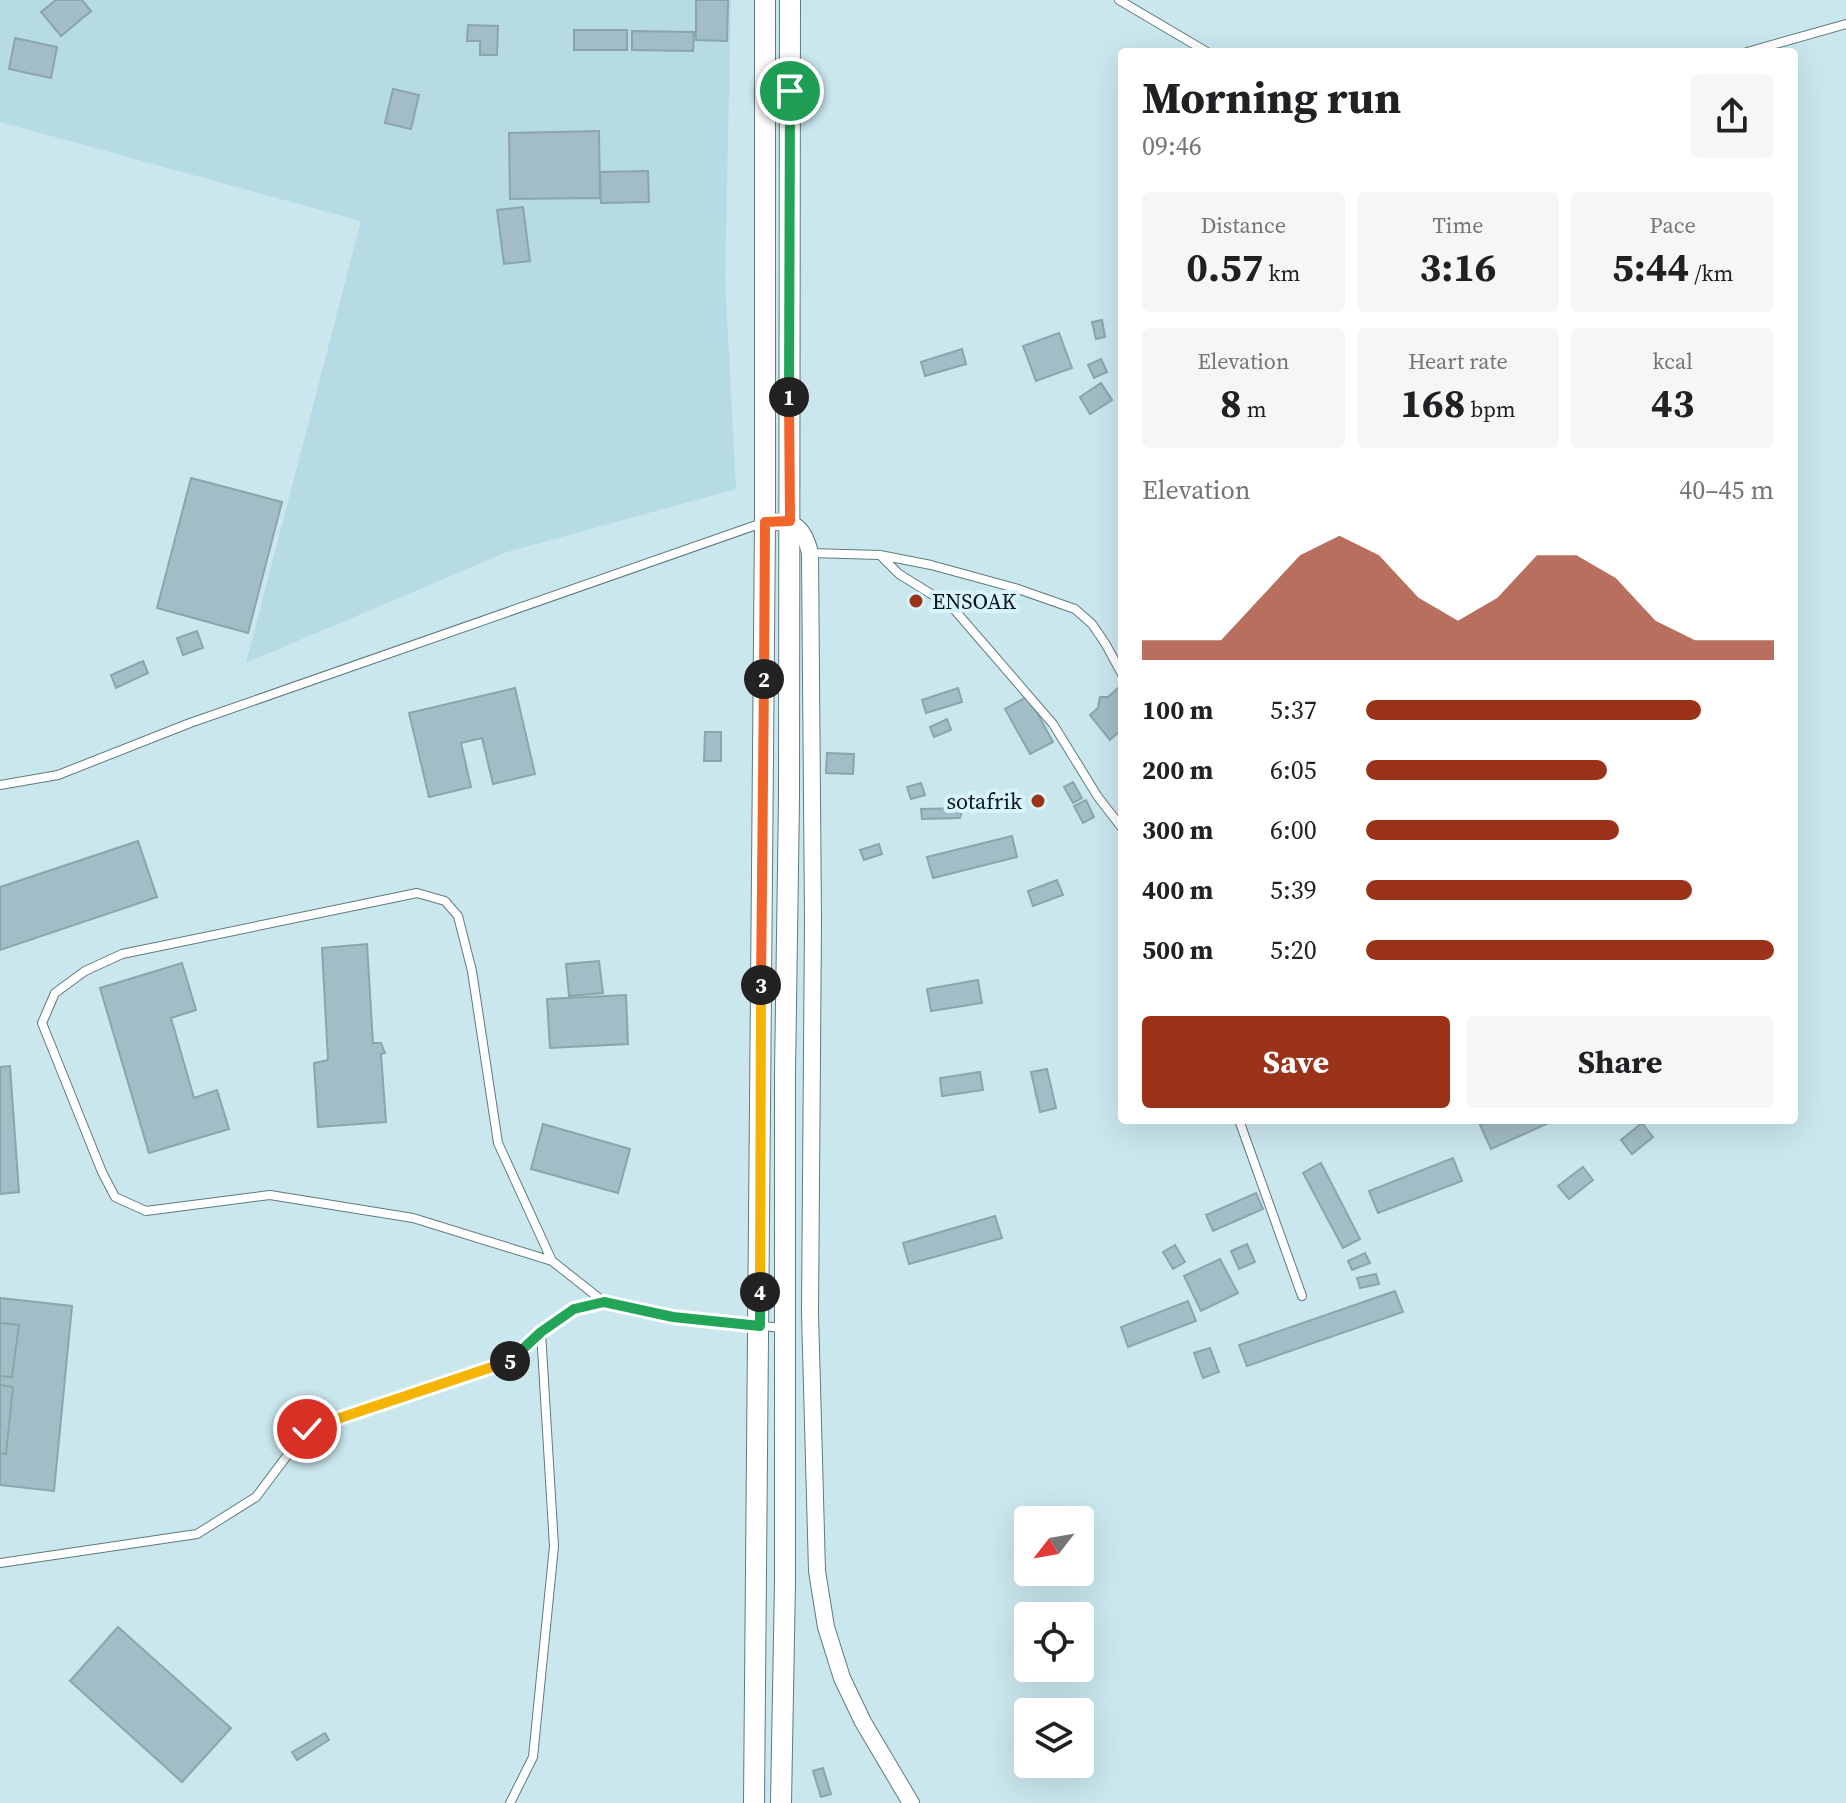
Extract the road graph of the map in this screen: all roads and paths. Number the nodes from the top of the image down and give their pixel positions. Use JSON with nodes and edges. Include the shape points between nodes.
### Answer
{"nodes":[{"id":1,"x":765,"y":0,"type":"edge"},
{"id":2,"x":790,"y":0,"type":"edge"},
{"id":3,"x":1119,"y":0,"type":"edge"},
{"id":4,"x":1846,"y":24,"type":"edge"},
{"id":5,"x":1200,"y":48,"type":"edge"},
{"id":6,"x":1761,"y":48,"type":"edge"},
{"id":7,"x":790,"y":521,"type":"junction"},
{"id":8,"x":765,"y":522,"type":"junction"},
{"id":9,"x":810,"y":553,"type":"junction"},
{"id":10,"x":880,"y":555,"type":"junction"},
{"id":11,"x":1118,"y":667,"type":"edge"},
{"id":12,"x":0,"y":785,"type":"edge"},
{"id":13,"x":1118,"y":823,"type":"edge"},
{"id":14,"x":1240,"y":1124,"type":"edge"},
{"id":15,"x":552,"y":1261,"type":"junction"},
{"id":16,"x":1302,"y":1296,"type":"dead end"},
{"id":17,"x":604,"y":1302,"type":"junction"},
{"id":18,"x":760,"y":1326,"type":"junction"},
{"id":19,"x":784,"y":1329,"type":"junction"},
{"id":20,"x":541,"y":1332,"type":"junction"},
{"id":21,"x":0,"y":1563,"type":"edge"},
{"id":22,"x":510,"y":1803,"type":"edge"},
{"id":23,"x":754,"y":1803,"type":"edge"},
{"id":24,"x":781,"y":1803,"type":"edge"},
{"id":25,"x":911,"y":1803,"type":"edge"}],
"edges":[{"from":1,"to":8,"type":"street"},
{"from":2,"to":7,"type":"street"},
{"from":3,"to":5,"type":"lane"},
{"from":4,"to":6,"type":"lane"},
{"from":7,"to":8,"type":"street"},
{"from":7,"to":9,"type":"street","via":[[807,540]]},
{"from":7,"to":19,"type":"street"},
{"from":8,"to":12,"type":"lane","via":[[190,723],[58,775]]},
{"from":8,"to":18,"type":"street"},
{"from":9,"to":10,"type":"lane"},
{"from":9,"to":25,"type":"street","via":[[810,1313],[817,1571],[842,1678]]},
{"from":10,"to":11,"type":"lane","via":[[1015,588],[1075,609],[1092,624]]},
{"from":10,"to":13,"type":"lane","via":[[899,574],[952,607],[1053,724]]},
{"from":14,"to":16,"type":"lane"},
{"from":15,"to":15,"type":"lane","via":[[498,1143],[472,971],[458,916],[445,901],[417,893],[122,954],[55,993],[42,1023],[115,1197],[146,1211],[270,1195],[413,1218]]},
{"from":15,"to":17,"type":"lane"},
{"from":17,"to":18,"type":"lane","via":[[673,1317]]},
{"from":17,"to":20,"type":"lane","via":[[574,1309]]},
{"from":18,"to":19,"type":"lane"},
{"from":18,"to":23,"type":"street"},
{"from":19,"to":24,"type":"street"},
{"from":20,"to":21,"type":"lane","via":[[511,1361],[307,1429],[256,1497],[197,1534]]},
{"from":20,"to":22,"type":"lane","via":[[554,1546],[533,1757]]}]}
